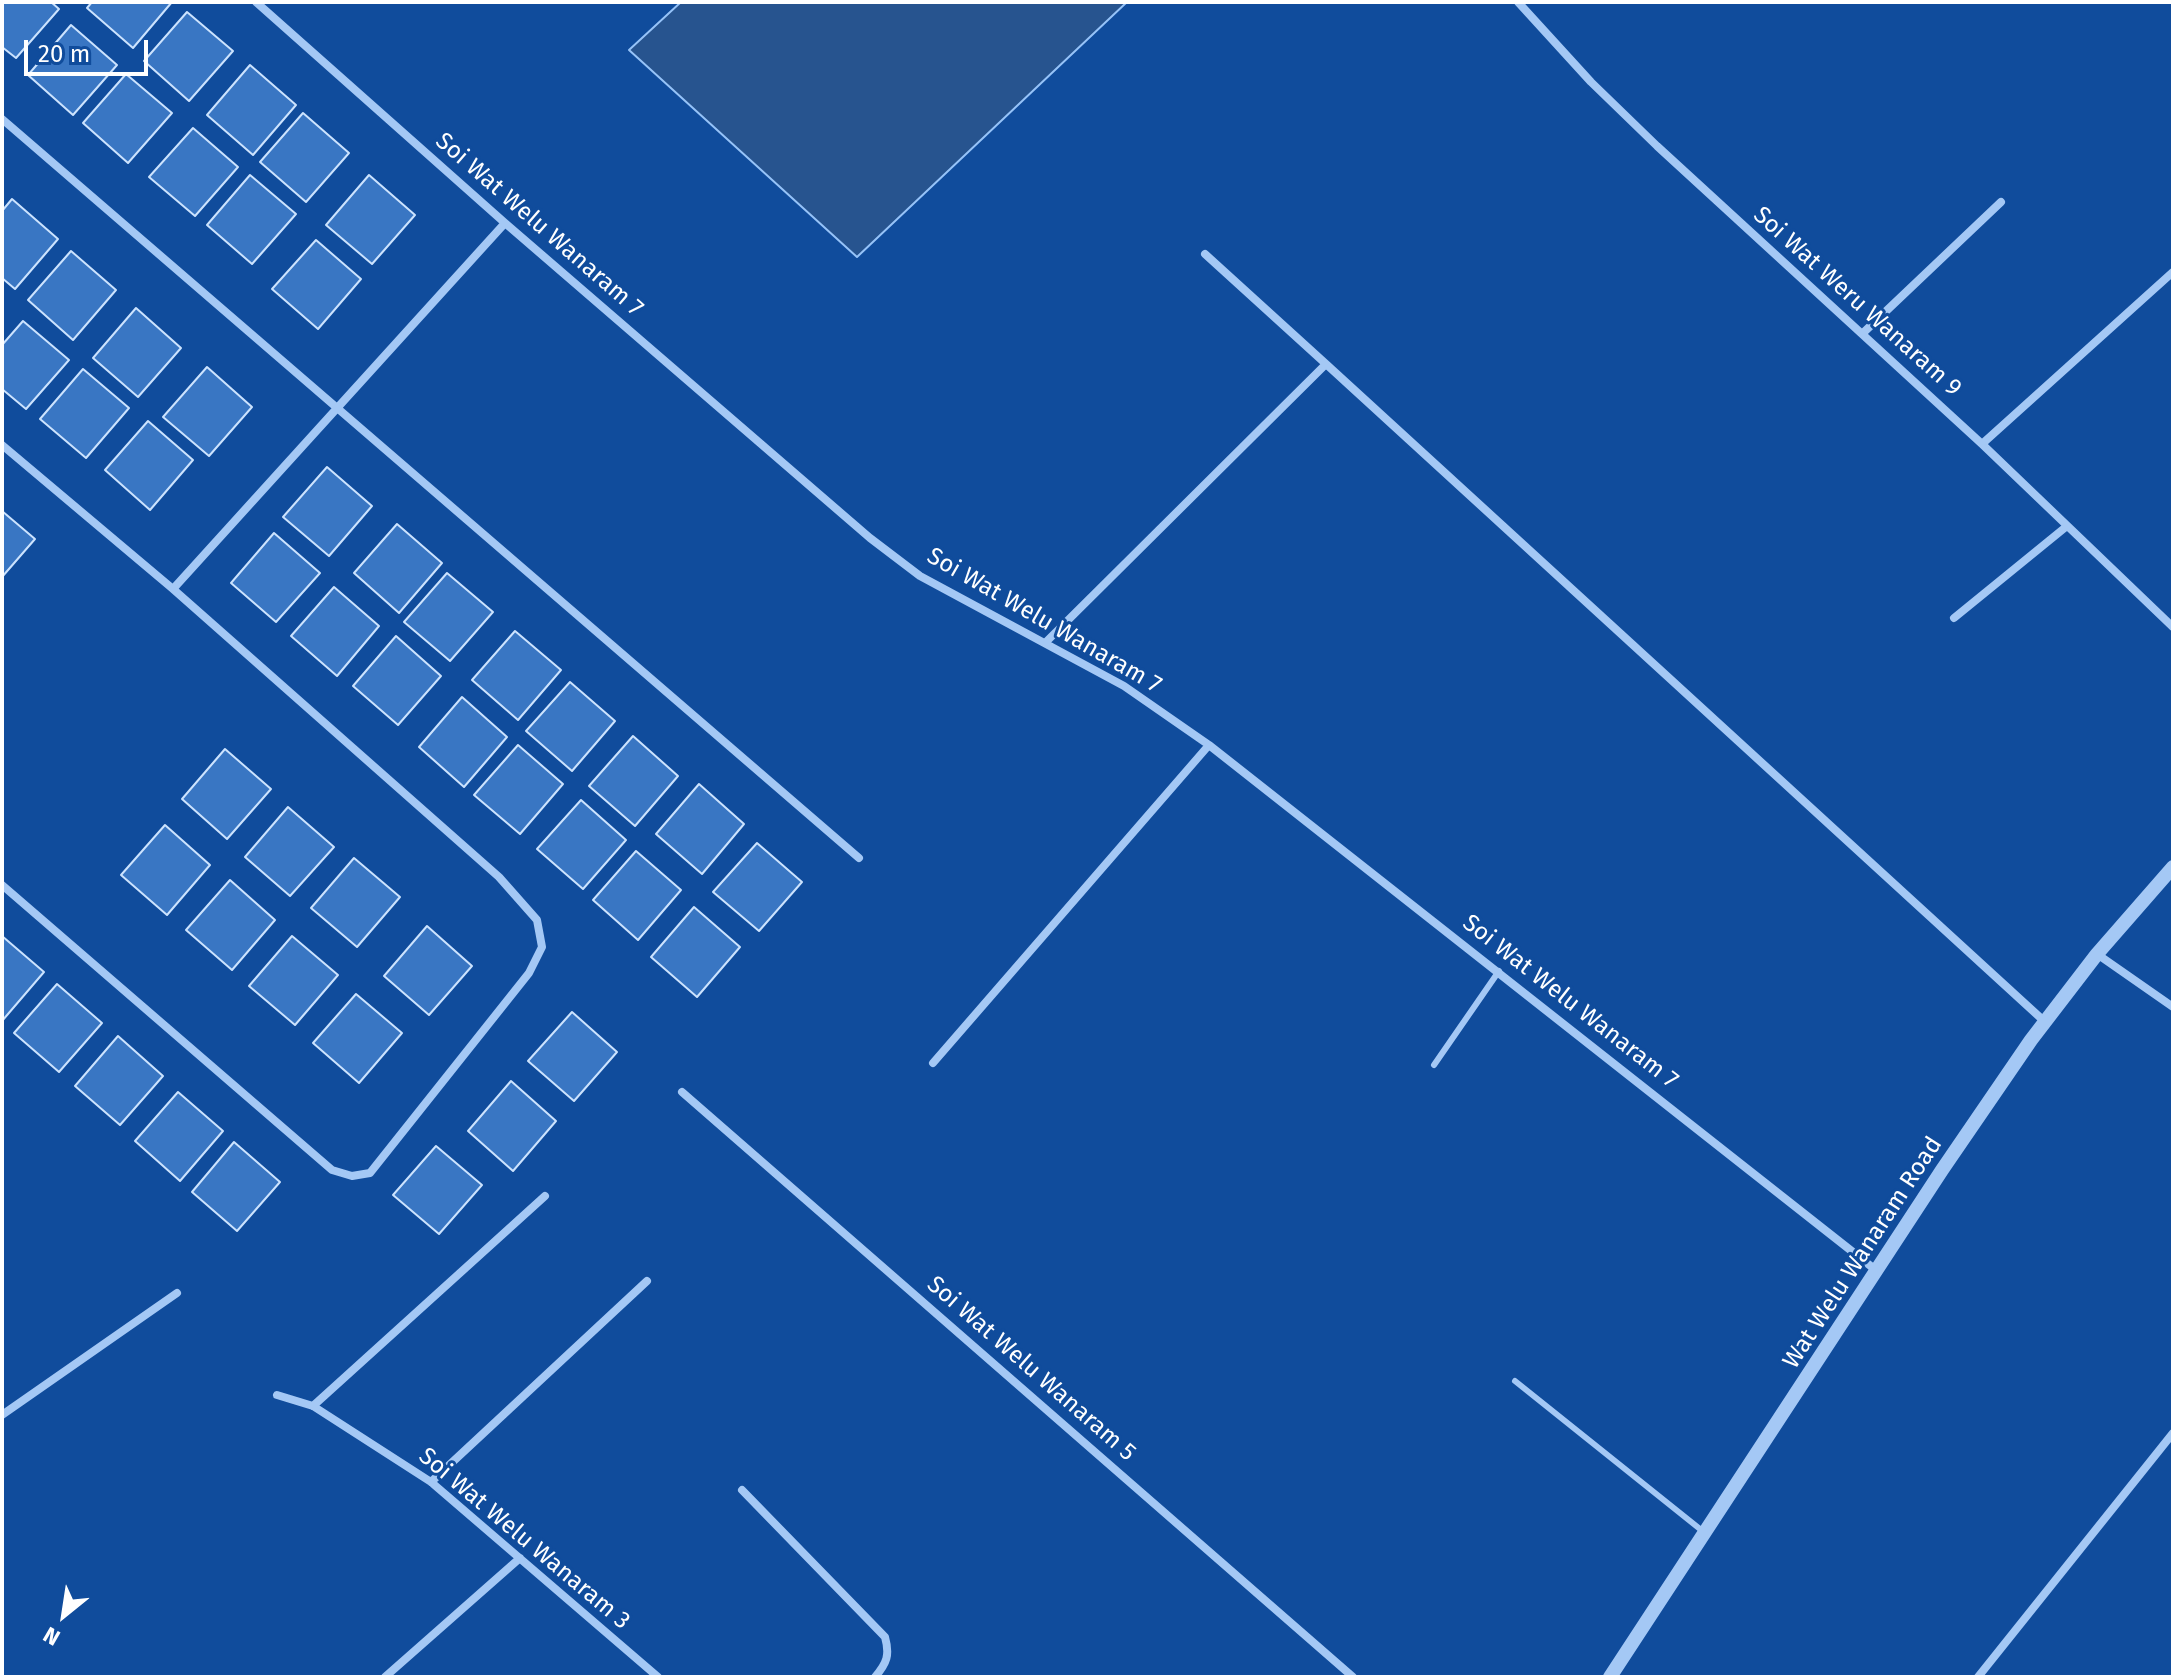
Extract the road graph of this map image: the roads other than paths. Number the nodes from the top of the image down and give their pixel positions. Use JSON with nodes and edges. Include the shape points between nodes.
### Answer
{"nodes":[{"id":1,"x":256,"y":2,"type":"edge"},
{"id":2,"x":1518,"y":2,"type":"edge"},
{"id":3,"x":2,"y":119,"type":"edge"},
{"id":4,"x":2001,"y":202,"type":"dead end"},
{"id":5,"x":505,"y":223,"type":"junction"},
{"id":6,"x":1205,"y":254,"type":"dead end"},
{"id":7,"x":2173,"y":272,"type":"edge"},
{"id":8,"x":1863,"y":333,"type":"junction"},
{"id":9,"x":1326,"y":364,"type":"junction"},
{"id":10,"x":338,"y":407,"type":"junction"},
{"id":11,"x":1982,"y":444,"type":"junction"},
{"id":12,"x":2,"y":445,"type":"edge"},
{"id":13,"x":2067,"y":526,"type":"junction"},
{"id":14,"x":173,"y":589,"type":"junction"},
{"id":15,"x":1954,"y":618,"type":"dead end"},
{"id":16,"x":2173,"y":627,"type":"edge"},
{"id":17,"x":1046,"y":642,"type":"junction"},
{"id":18,"x":1209,"y":745,"type":"junction"},
{"id":19,"x":859,"y":858,"type":"dead end"},
{"id":20,"x":2173,"y":867,"type":"edge"},
{"id":21,"x":2,"y":885,"type":"edge"},
{"id":22,"x":2097,"y":954,"type":"junction"},
{"id":23,"x":1499,"y":971,"type":"junction"},
{"id":24,"x":2173,"y":1007,"type":"edge"},
{"id":25,"x":2044,"y":1021,"type":"junction"},
{"id":26,"x":933,"y":1063,"type":"dead end"},
{"id":27,"x":1434,"y":1065,"type":"dead end"},
{"id":28,"x":682,"y":1092,"type":"dead end"},
{"id":29,"x":545,"y":1196,"type":"dead end"},
{"id":30,"x":1878,"y":1271,"type":"junction"},
{"id":31,"x":647,"y":1281,"type":"dead end"},
{"id":32,"x":177,"y":1293,"type":"dead end"},
{"id":33,"x":1515,"y":1381,"type":"dead end"},
{"id":34,"x":277,"y":1395,"type":"dead end"},
{"id":35,"x":313,"y":1406,"type":"junction"},
{"id":36,"x":2,"y":1415,"type":"edge"},
{"id":37,"x":2173,"y":1433,"type":"edge"},
{"id":38,"x":431,"y":1482,"type":"junction"},
{"id":39,"x":742,"y":1490,"type":"dead end"},
{"id":40,"x":1705,"y":1533,"type":"junction"},
{"id":41,"x":520,"y":1558,"type":"junction"},
{"id":42,"x":385,"y":1677,"type":"edge"},
{"id":43,"x":658,"y":1677,"type":"edge"},
{"id":44,"x":875,"y":1677,"type":"edge"},
{"id":45,"x":1353,"y":1677,"type":"edge"},
{"id":46,"x":1611,"y":1677,"type":"edge"},
{"id":47,"x":1978,"y":1677,"type":"edge"}],
"edges":[{"from":1,"to":5,"type":"street","name":"Soi Wat Welu Wanaram 7"},
{"from":2,"to":8,"type":"street","name":"Soi Wat Weru Wanaram 9","via":[[1657,146]]},
{"from":3,"to":10,"type":"street"},
{"from":4,"to":8,"type":"street"},
{"from":5,"to":10,"type":"street"},
{"from":5,"to":17,"type":"street","name":"Soi Wat Welu Wanaram 7","via":[[870,538],[920,576]]},
{"from":6,"to":9,"type":"street"},
{"from":7,"to":11,"type":"street"},
{"from":8,"to":11,"type":"street","name":"Soi Wat Weru Wanaram 9"},
{"from":9,"to":17,"type":"street"},
{"from":9,"to":25,"type":"street"},
{"from":10,"to":14,"type":"street"},
{"from":10,"to":19,"type":"street"},
{"from":11,"to":13,"type":"street","name":"Soi Wat Weru Wanaram 9"},
{"from":12,"to":14,"type":"street"},
{"from":13,"to":15,"type":"street"},
{"from":13,"to":16,"type":"street","name":"Soi Wat Weru Wanaram 9"},
{"from":14,"to":21,"type":"street","via":[[499,877],[537,920],[542,947],[529,973],[370,1173],[352,1176],[332,1170]]},
{"from":17,"to":18,"type":"street","name":"Soi Wat Welu Wanaram 7","via":[[1124,686]]},
{"from":18,"to":23,"type":"street","name":"Soi Wat Welu Wanaram 7"},
{"from":18,"to":26,"type":"street"},
{"from":20,"to":22,"type":"street","name":"Wat Welu Wanaram Road"},
{"from":22,"to":24,"type":"street"},
{"from":22,"to":25,"type":"street","name":"Wat Welu Wanaram Road"},
{"from":23,"to":27,"type":"lane"},
{"from":23,"to":30,"type":"street","name":"Soi Wat Welu Wanaram 7"},
{"from":25,"to":30,"type":"street","name":"Wat Welu Wanaram Road"},
{"from":28,"to":45,"type":"street","name":"Soi Wat Welu Wanaram 5"},
{"from":29,"to":35,"type":"street"},
{"from":30,"to":40,"type":"street","name":"Wat Welu Wanaram Road"},
{"from":31,"to":38,"type":"street"},
{"from":32,"to":36,"type":"street"},
{"from":33,"to":40,"type":"lane"},
{"from":34,"to":35,"type":"street","name":"Soi Wat Welu Wanaram 3"},
{"from":35,"to":38,"type":"street","name":"Soi Wat Welu Wanaram 3"},
{"from":37,"to":47,"type":"street"},
{"from":38,"to":41,"type":"street","name":"Soi Wat Welu Wanaram 3"},
{"from":39,"to":44,"type":"street","via":[[885,1637],[889,1653]]},
{"from":40,"to":46,"type":"street","name":"Wat Welu Wanaram Road"},
{"from":41,"to":42,"type":"street"},
{"from":41,"to":43,"type":"street","name":"Soi Wat Welu Wanaram 3"}]}
